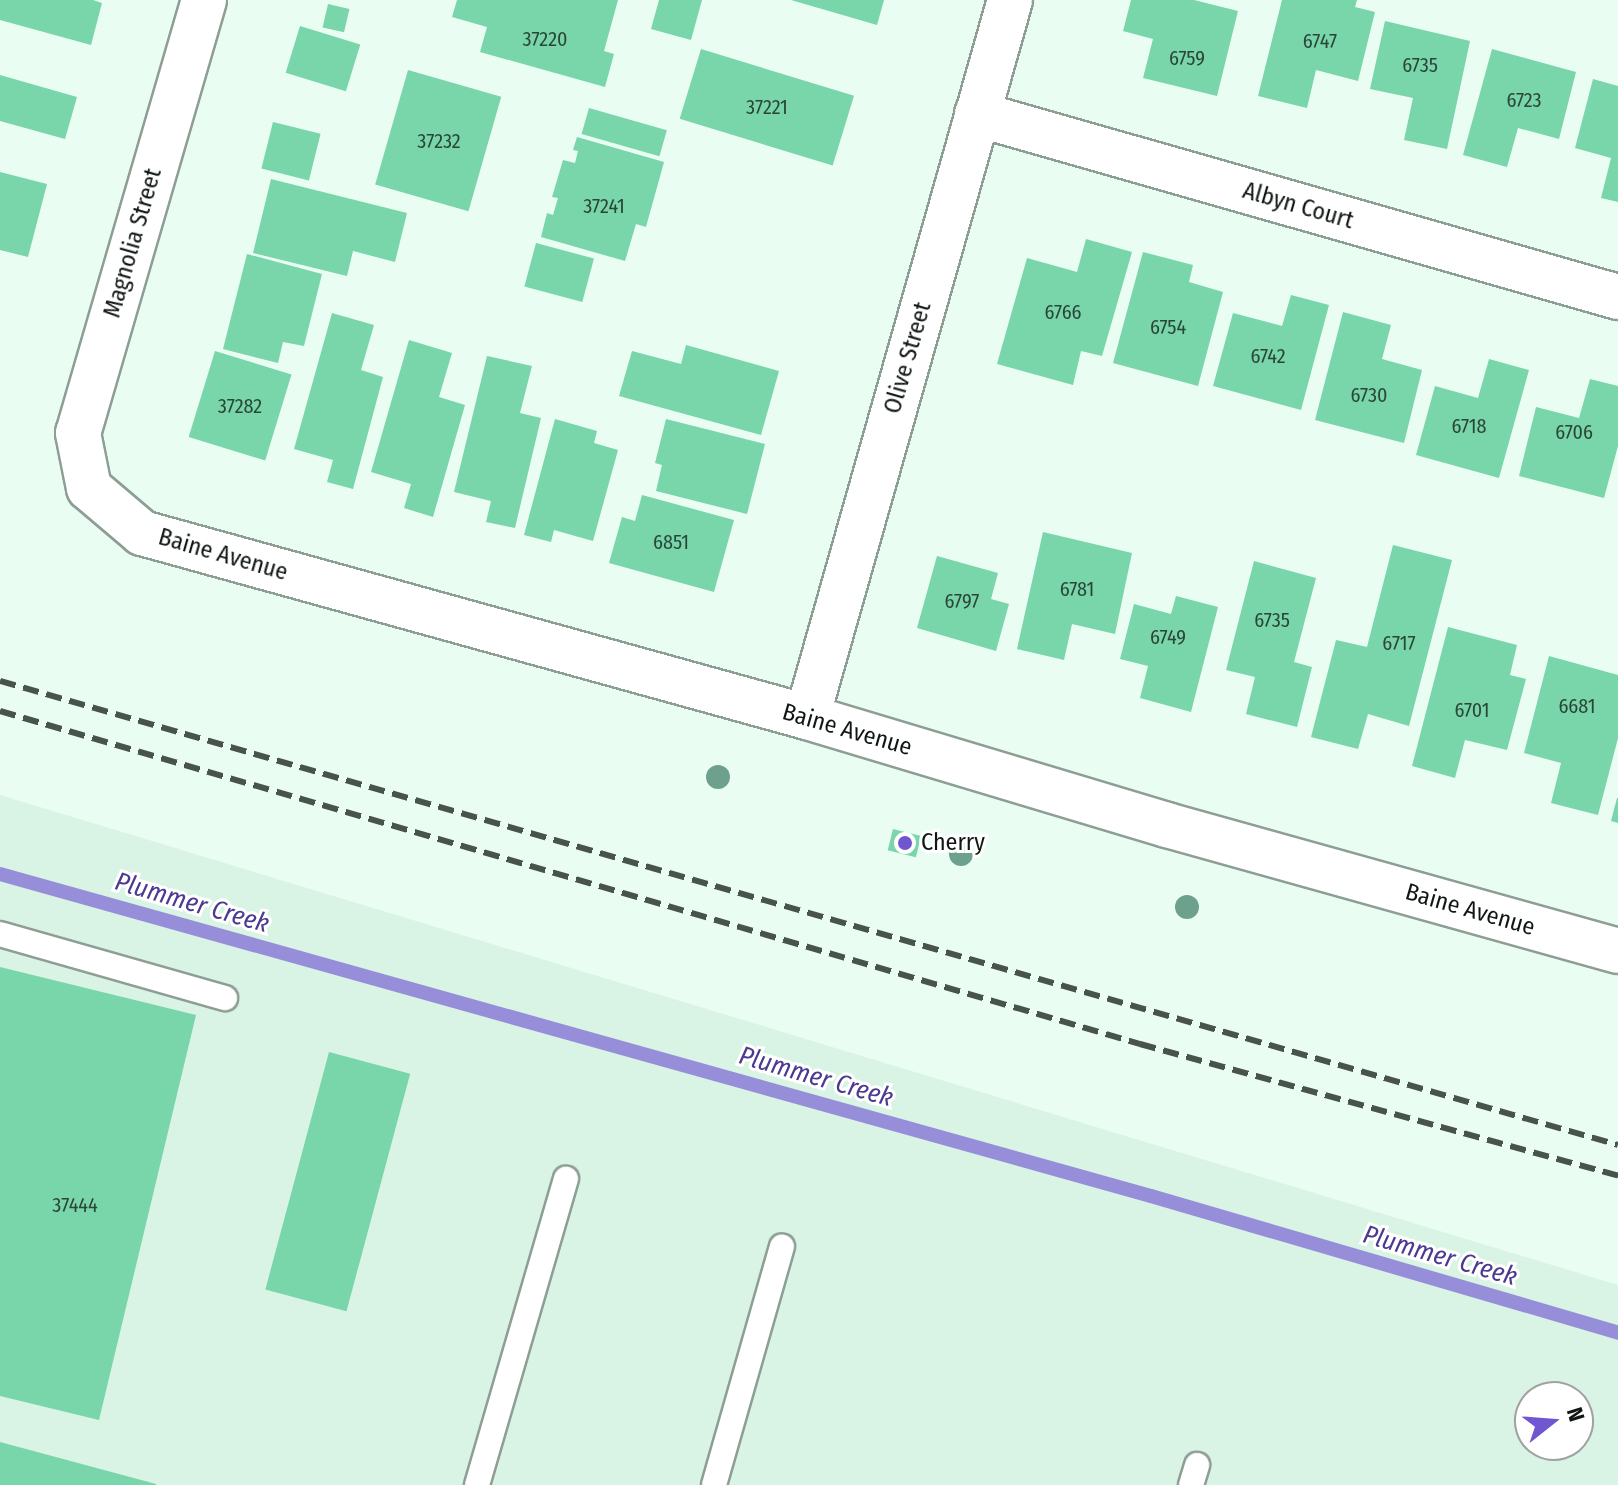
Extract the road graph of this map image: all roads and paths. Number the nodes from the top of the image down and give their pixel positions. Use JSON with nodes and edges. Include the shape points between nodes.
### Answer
{"nodes":[{"id":1,"x":204,"y":0,"type":"edge"},
{"id":2,"x":1010,"y":0,"type":"edge"},
{"id":3,"x":977,"y":114,"type":"junction"},
{"id":4,"x":1618,"y":297,"type":"edge"},
{"id":5,"x":89,"y":488,"type":"joint"},
{"id":6,"x":807,"y":717,"type":"junction"},
{"id":7,"x":0,"y":934,"type":"edge"},
{"id":8,"x":1618,"y":951,"type":"edge"},
{"id":9,"x":225,"y":998,"type":"dead end"},
{"id":10,"x":566,"y":1179,"type":"dead end"},
{"id":11,"x":782,"y":1246,"type":"dead end"},
{"id":12,"x":477,"y":1485,"type":"edge"},
{"id":13,"x":714,"y":1485,"type":"edge"}],
"edges":[{"from":1,"to":5,"type":"street","name":"Magnolia Street","via":[[78,433]]},
{"from":2,"to":3,"type":"street","name":"Olive Street"},
{"from":3,"to":4,"type":"street","name":"Albyn Court"},
{"from":3,"to":6,"type":"street","name":"Olive Street"},
{"from":5,"to":6,"type":"street","name":"Baine Avenue","via":[[142,533]]},
{"from":6,"to":8,"type":"street","name":"Baine Avenue"},
{"from":7,"to":9,"type":"lane"},
{"from":10,"to":12,"type":"lane"},
{"from":11,"to":13,"type":"lane"}]}
